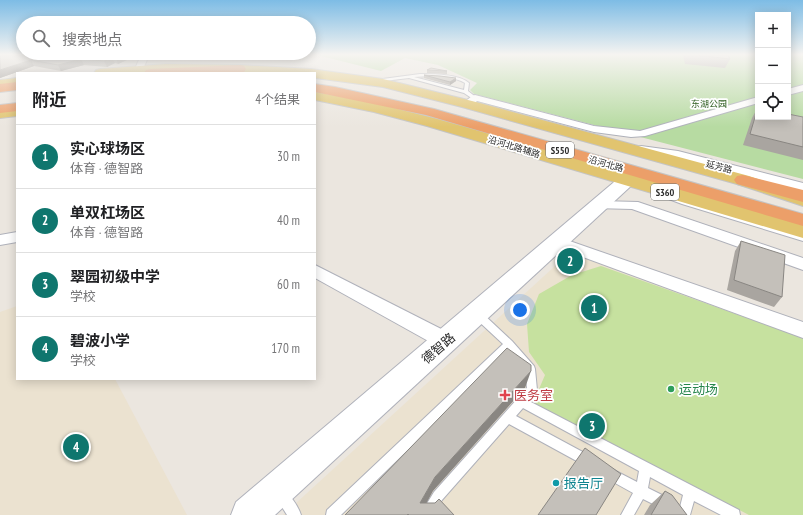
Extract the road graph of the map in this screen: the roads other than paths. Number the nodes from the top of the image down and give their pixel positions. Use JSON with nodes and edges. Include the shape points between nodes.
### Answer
{"nodes":[{"id":1,"x":357,"y":79,"type":"edge"},
{"id":2,"x":389,"y":79,"type":"edge"},
{"id":3,"x":411,"y":79,"type":"edge"},
{"id":4,"x":459,"y":79,"type":"edge"},
{"id":5,"x":316,"y":80,"type":"edge"},
{"id":6,"x":373,"y":81,"type":"junction"},
{"id":7,"x":16,"y":82,"type":"edge"},
{"id":8,"x":0,"y":84,"type":"edge"},
{"id":9,"x":16,"y":86,"type":"edge"},
{"id":10,"x":0,"y":88,"type":"edge"},
{"id":11,"x":316,"y":88,"type":"edge"},
{"id":12,"x":803,"y":88,"type":"edge"},
{"id":13,"x":791,"y":91,"type":"edge"},
{"id":14,"x":16,"y":93,"type":"edge"},
{"id":15,"x":0,"y":95,"type":"edge"},
{"id":16,"x":316,"y":96,"type":"edge"},
{"id":17,"x":469,"y":98,"type":"junction"},
{"id":18,"x":16,"y":99,"type":"edge"},
{"id":19,"x":0,"y":101,"type":"edge"},
{"id":20,"x":755,"y":101,"type":"edge"},
{"id":21,"x":16,"y":107,"type":"edge"},
{"id":22,"x":0,"y":109,"type":"edge"},
{"id":23,"x":16,"y":112,"type":"edge"},
{"id":24,"x":0,"y":114,"type":"edge"},
{"id":25,"x":495,"y":141,"type":"joint"},
{"id":26,"x":633,"y":150,"type":"junction"},
{"id":27,"x":631,"y":176,"type":"junction"},
{"id":28,"x":743,"y":180,"type":"junction"},
{"id":29,"x":803,"y":189,"type":"edge"},
{"id":30,"x":803,"y":196,"type":"edge"},
{"id":31,"x":803,"y":200,"type":"edge"},
{"id":32,"x":599,"y":205,"type":"junction"},
{"id":33,"x":803,"y":206,"type":"edge"},
{"id":34,"x":803,"y":220,"type":"edge"},
{"id":35,"x":803,"y":231,"type":"edge"},
{"id":36,"x":16,"y":237,"type":"edge"},
{"id":37,"x":803,"y":239,"type":"edge"},
{"id":38,"x":0,"y":240,"type":"edge"},
{"id":39,"x":558,"y":242,"type":"junction"},
{"id":40,"x":803,"y":264,"type":"edge"},
{"id":41,"x":316,"y":272,"type":"edge"},
{"id":42,"x":477,"y":314,"type":"junction"},
{"id":43,"x":803,"y":330,"type":"edge"},
{"id":44,"x":446,"y":341,"type":"junction"},
{"id":45,"x":509,"y":344,"type":"junction"},
{"id":46,"x":521,"y":402,"type":"junction"},
{"id":47,"x":508,"y":417,"type":"junction"},
{"id":48,"x":646,"y":469,"type":"junction"},
{"id":49,"x":277,"y":491,"type":"junction"},
{"id":50,"x":641,"y":491,"type":"junction"},
{"id":51,"x":690,"y":492,"type":"junction"},
{"id":52,"x":249,"y":515,"type":"edge"},
{"id":53,"x":295,"y":515,"type":"edge"},
{"id":54,"x":332,"y":515,"type":"edge"},
{"id":55,"x":426,"y":515,"type":"edge"},
{"id":56,"x":627,"y":515,"type":"edge"},
{"id":57,"x":684,"y":515,"type":"edge"},
{"id":58,"x":734,"y":515,"type":"edge"}],
"edges":[{"from":1,"to":6,"type":"main road"},
{"from":2,"to":6,"type":"lane"},
{"from":3,"to":17,"type":"lane"},
{"from":4,"to":17,"type":"lane","via":[[467,83]]},
{"from":5,"to":33,"type":"highway","name":"沿河北路","number":"S360","via":[[410,96]]},
{"from":6,"to":17,"type":"main road"},
{"from":7,"to":8,"type":"main road"},
{"from":9,"to":10,"type":"highway"},
{"from":11,"to":27,"type":"highway","name":"沿河北路","number":"S550","via":[[429,112]]},
{"from":12,"to":13,"type":"street"},
{"from":14,"to":15,"type":"highway"},
{"from":16,"to":25,"type":"main road","name":"沿河北路辅路","via":[[375,107]]},
{"from":17,"to":20,"type":"street","via":[[594,129],[631,134],[641,134]]},
{"from":17,"to":26,"type":"main road"},
{"from":18,"to":19,"type":"highway"},
{"from":21,"to":22,"type":"highway"},
{"from":23,"to":24,"type":"main road"},
{"from":25,"to":27,"type":"highway"},
{"from":26,"to":28,"type":"main road"},
{"from":26,"to":29,"type":"street","name":"延芳路","via":[[678,156]]},
{"from":27,"to":32,"type":"street","name":"德智路"},
{"from":27,"to":34,"type":"highway","name":"沿河北路","number":"S550"},
{"from":27,"to":35,"type":"main road","number":"S360"},
{"from":27,"to":37,"type":"lane","via":[[684,203]]},
{"from":28,"to":30,"type":"highway"},
{"from":28,"to":31,"type":"main road"},
{"from":32,"to":39,"type":"street","name":"德智路"},
{"from":32,"to":40,"type":"street","via":[[633,205]]},
{"from":36,"to":38,"type":"street"},
{"from":39,"to":42,"type":"street","name":"德智路"},
{"from":39,"to":43,"type":"street"},
{"from":41,"to":44,"type":"street"},
{"from":42,"to":44,"type":"street","name":"德智路"},
{"from":42,"to":45,"type":"lane"},
{"from":44,"to":49,"type":"street","name":"德智路"},
{"from":45,"to":46,"type":"lane","via":[[530,369],[532,390]]},
{"from":45,"to":54,"type":"lane"},
{"from":46,"to":47,"type":"lane"},
{"from":46,"to":48,"type":"lane"},
{"from":47,"to":50,"type":"lane"},
{"from":47,"to":55,"type":"lane","via":[[438,496]]},
{"from":48,"to":50,"type":"lane"},
{"from":48,"to":51,"type":"lane"},
{"from":49,"to":52,"type":"street","name":"德智路"},
{"from":49,"to":53,"type":"lane"},
{"from":50,"to":56,"type":"lane"},
{"from":50,"to":57,"type":"lane"},
{"from":51,"to":57,"type":"lane"},
{"from":51,"to":58,"type":"lane"}]}
